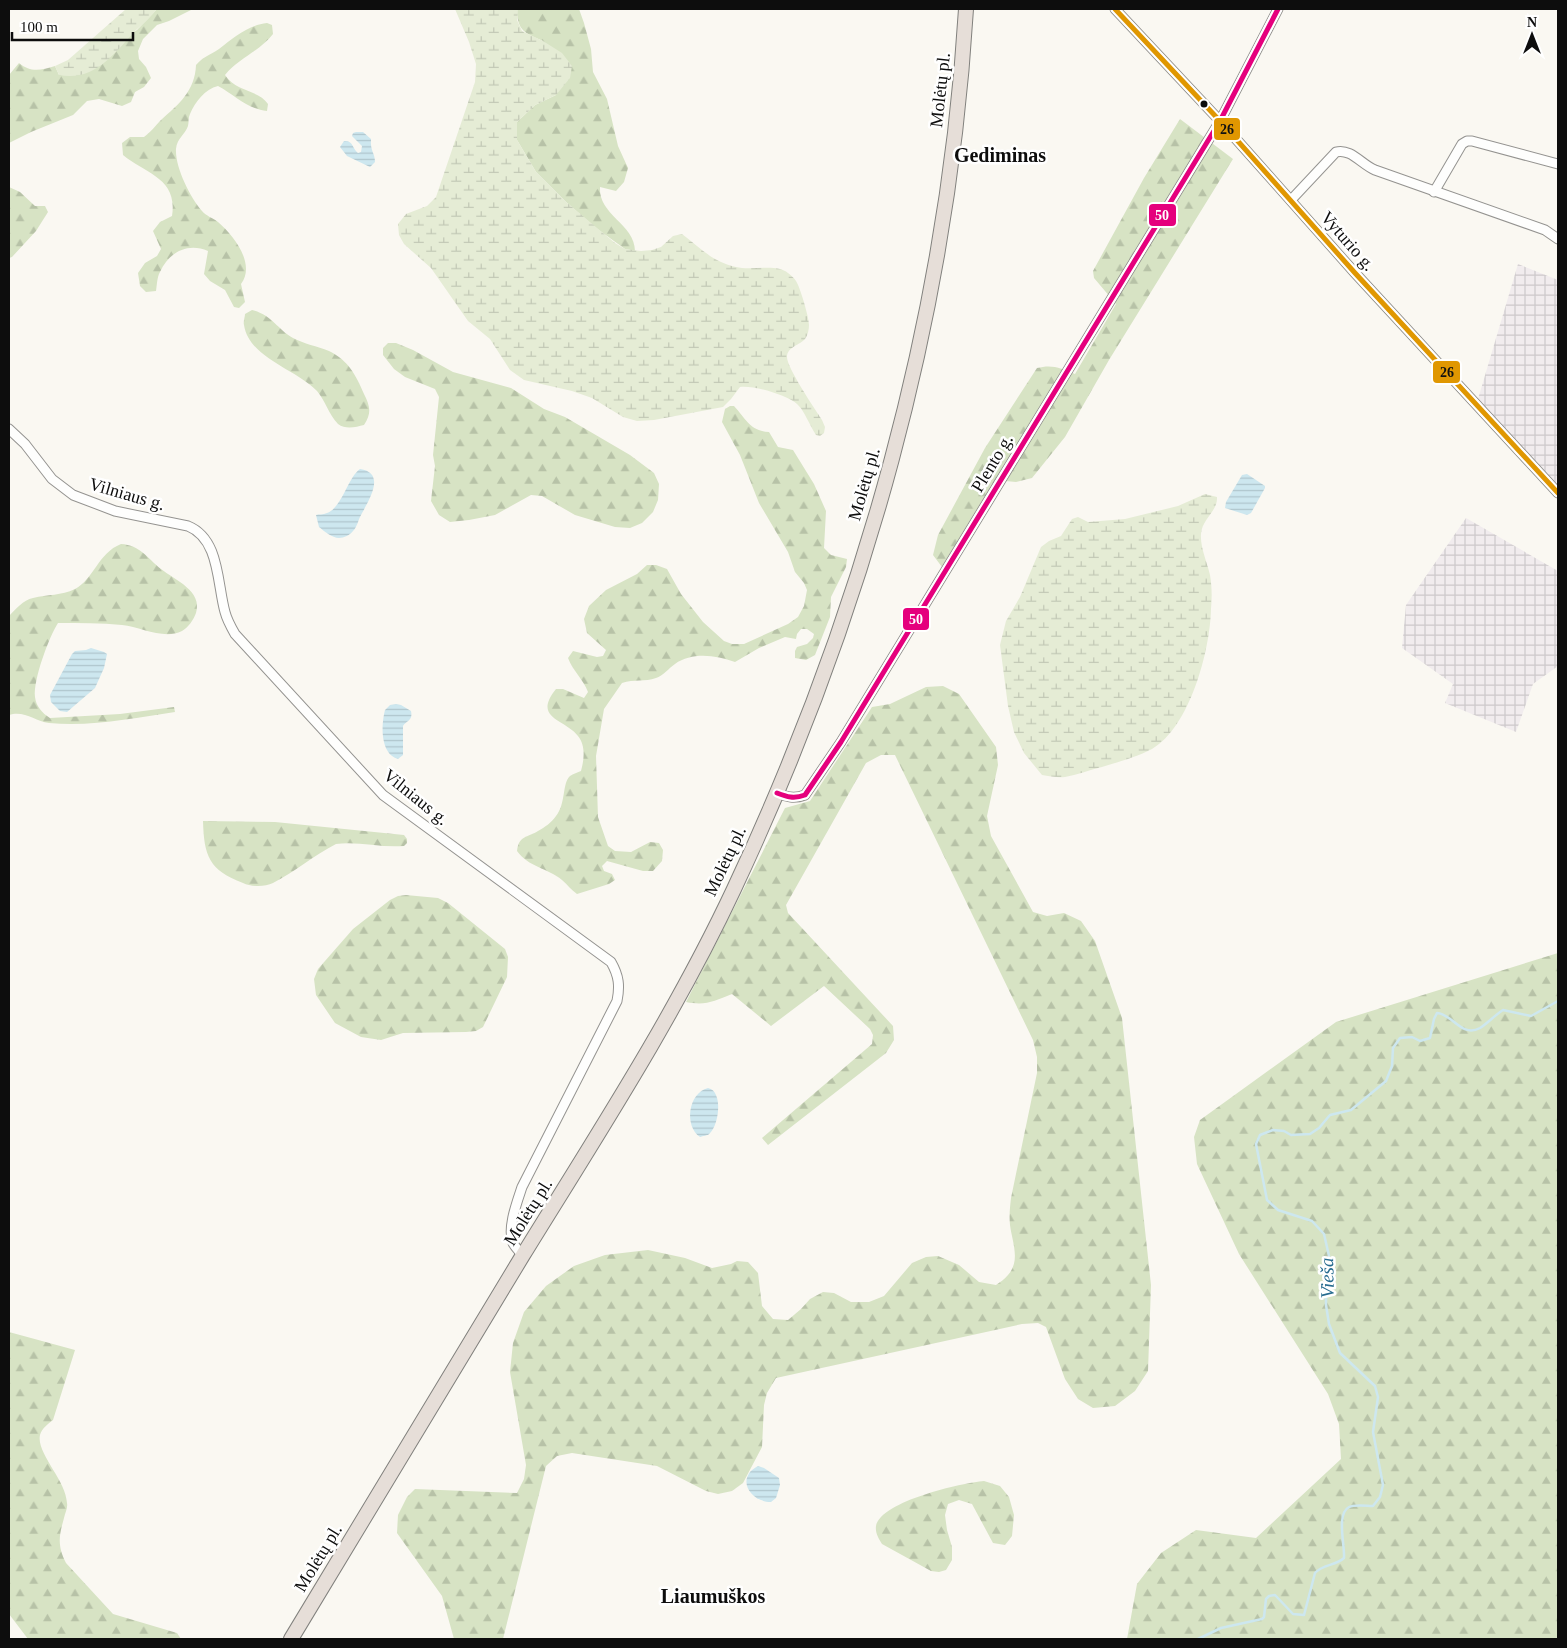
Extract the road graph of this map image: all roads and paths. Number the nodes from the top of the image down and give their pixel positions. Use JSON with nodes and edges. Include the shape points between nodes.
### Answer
{"nodes":[{"id":1,"x":966,"y":9,"type":"edge"},
{"id":2,"x":1115,"y":9,"type":"edge"},
{"id":3,"x":1278,"y":9,"type":"edge"},
{"id":4,"x":1220,"y":120,"type":"junction"},
{"id":5,"x":1558,"y":164,"type":"edge"},
{"id":6,"x":1434,"y":192,"type":"junction"},
{"id":7,"x":1291,"y":200,"type":"junction"},
{"id":8,"x":1558,"y":239,"type":"edge"},
{"id":9,"x":9,"y":429,"type":"edge"},
{"id":10,"x":1558,"y":493,"type":"edge"},
{"id":11,"x":777,"y":793,"type":"junction"},
{"id":12,"x":523,"y":1256,"type":"junction"},
{"id":13,"x":290,"y":1639,"type":"edge"}],
"edges":[{"from":1,"to":11,"type":"highway","name":"Molėtų pl.","via":[[943,214],[908,396],[838,637]]},
{"from":2,"to":4,"type":"street","name":"Vyturio g."},
{"from":3,"to":4,"type":"street"},
{"from":4,"to":7,"type":"street","name":"Vyturio g."},
{"from":4,"to":11,"type":"street","name":"Plento g.","via":[[841,742],[805,795],[796,798]]},
{"from":5,"to":6,"type":"street","via":[[1467,141],[1462,144]]},
{"from":6,"to":7,"type":"street","via":[[1366,167],[1342,151],[1336,152]]},
{"from":6,"to":8,"type":"street","via":[[1545,230]]},
{"from":7,"to":10,"type":"street","name":"Vyturio g."},
{"from":9,"to":12,"type":"street","name":"Vilniaus g.","via":[[52,479],[72,495],[115,511],[197,530],[212,553],[225,614],[235,634],[383,795],[611,962],[618,973],[617,1001],[522,1187],[511,1232],[513,1242]]},
{"from":11,"to":12,"type":"highway","name":"Molėtų pl.","via":[[732,892],[680,994]]},
{"from":12,"to":13,"type":"highway","name":"Molėtų pl."}]}
